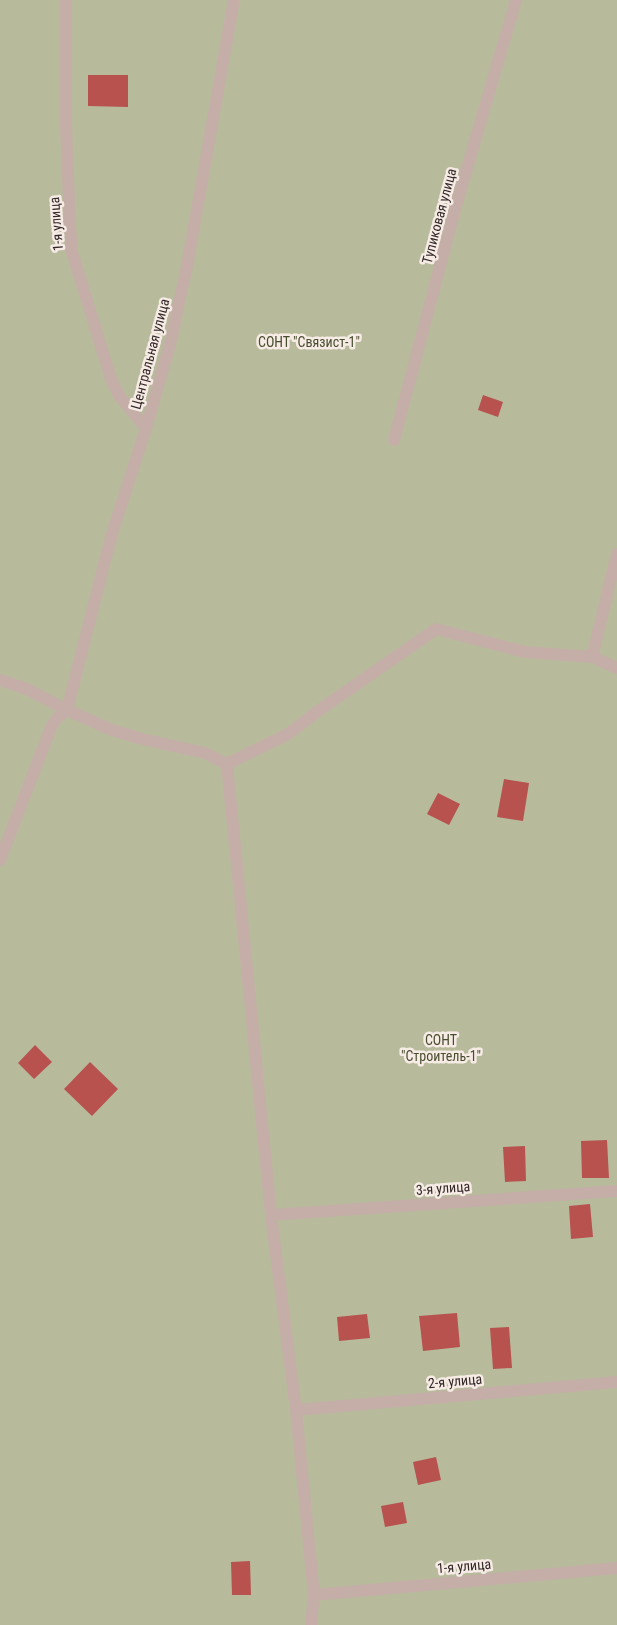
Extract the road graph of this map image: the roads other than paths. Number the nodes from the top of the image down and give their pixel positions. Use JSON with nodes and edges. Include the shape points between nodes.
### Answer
{"nodes":[{"id":1,"x":66,"y":0,"type":"edge"},
{"id":2,"x":234,"y":0,"type":"edge"},
{"id":3,"x":516,"y":0,"type":"edge"},
{"id":4,"x":146,"y":428,"type":"junction"},
{"id":5,"x":394,"y":440,"type":"dead end"},
{"id":6,"x":617,"y":554,"type":"edge"},
{"id":7,"x":592,"y":657,"type":"junction"},
{"id":8,"x":617,"y":668,"type":"edge"},
{"id":9,"x":0,"y":680,"type":"edge"},
{"id":10,"x":67,"y":710,"type":"junction"},
{"id":11,"x":227,"y":764,"type":"junction"},
{"id":12,"x":0,"y":860,"type":"edge"},
{"id":13,"x":617,"y":1191,"type":"edge"},
{"id":14,"x":271,"y":1215,"type":"junction"},
{"id":15,"x":617,"y":1382,"type":"edge"},
{"id":16,"x":296,"y":1410,"type":"junction"},
{"id":17,"x":617,"y":1568,"type":"edge"},
{"id":18,"x":314,"y":1595,"type":"junction"},
{"id":19,"x":311,"y":1625,"type":"edge"}],
"edges":[{"from":1,"to":4,"type":"street","name":"1-я улица","via":[[66,124],[72,252],[112,382]]},
{"from":2,"to":4,"type":"street","name":"Центральная улица","via":[[187,266],[170,344]]},
{"from":3,"to":5,"type":"street","name":"Тупиковая улица","via":[[456,206]]},
{"from":4,"to":10,"type":"street","name":"Центральная улица","via":[[111,537]]},
{"from":6,"to":7,"type":"street"},
{"from":7,"to":8,"type":"street"},
{"from":7,"to":11,"type":"street","via":[[525,652],[436,629],[288,734]]},
{"from":9,"to":10,"type":"street","via":[[27,689]]},
{"from":10,"to":11,"type":"street","via":[[112,730],[204,753]]},
{"from":10,"to":12,"type":"street","via":[[52,725]]},
{"from":11,"to":14,"type":"street"},
{"from":13,"to":14,"type":"street","name":"3-я улица"},
{"from":14,"to":16,"type":"street"},
{"from":15,"to":16,"type":"street","name":"2-я улица"},
{"from":16,"to":18,"type":"street"},
{"from":17,"to":18,"type":"street","name":"1-я улица"},
{"from":18,"to":19,"type":"street"}]}
